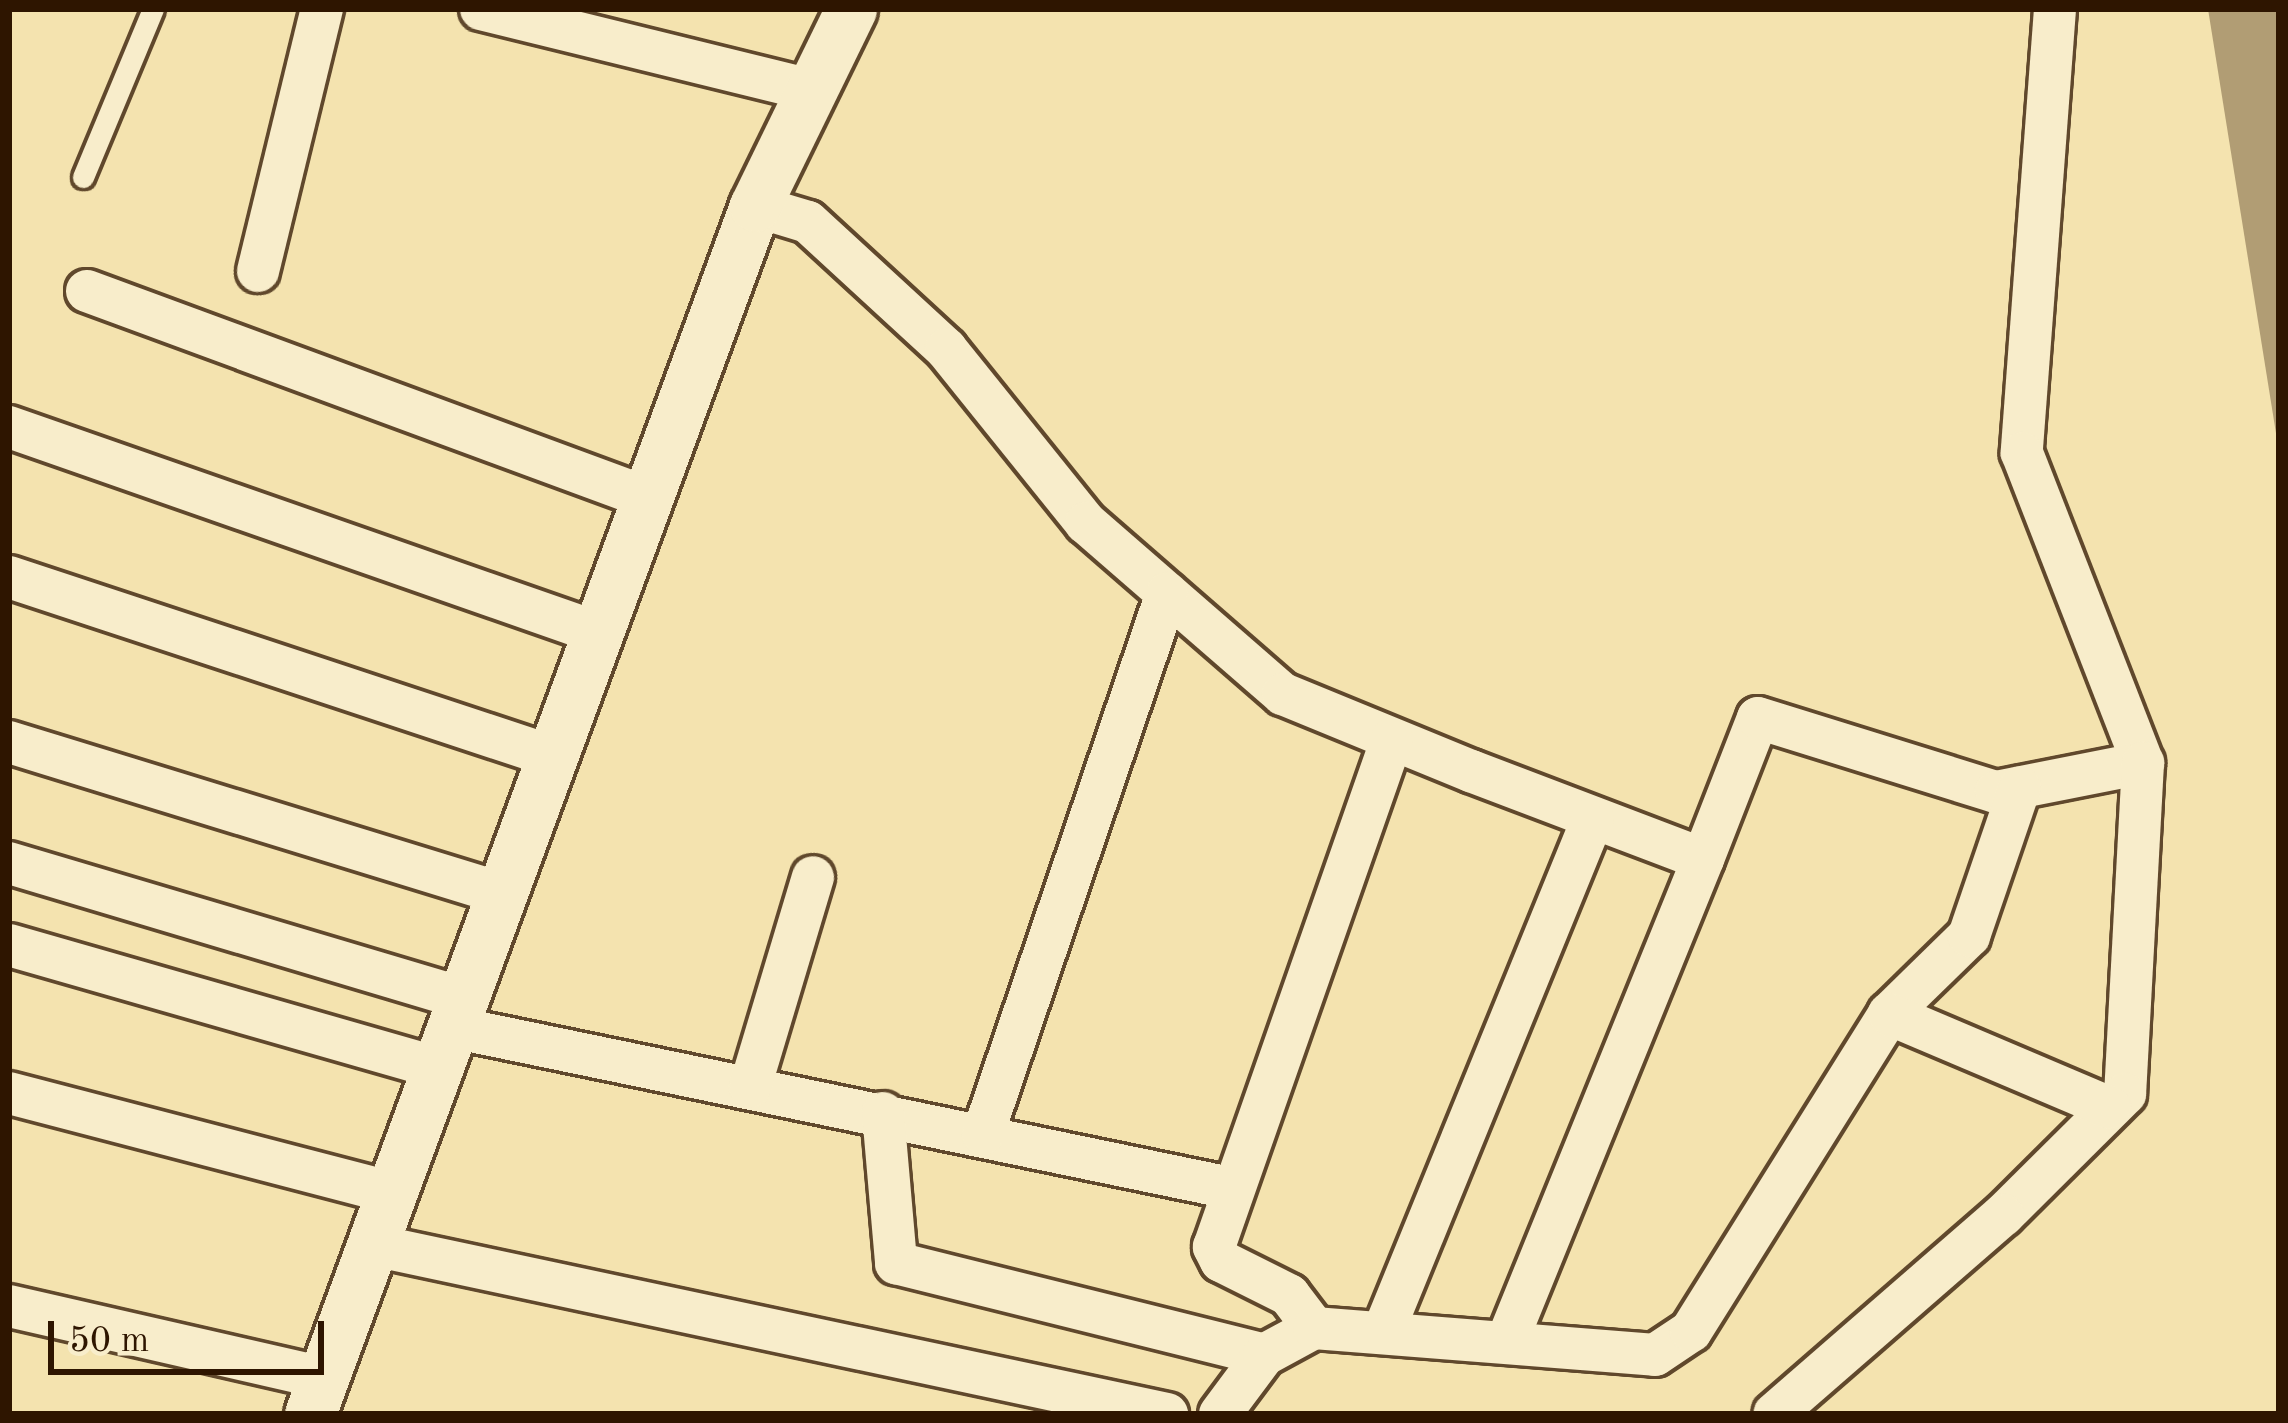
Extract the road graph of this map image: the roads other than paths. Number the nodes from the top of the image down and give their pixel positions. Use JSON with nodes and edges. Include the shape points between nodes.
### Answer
{"nodes":[{"id":1,"x":152,"y":9,"type":"edge"},
{"id":2,"x":322,"y":9,"type":"edge"},
{"id":3,"x":481,"y":9,"type":"edge"},
{"id":4,"x":851,"y":9,"type":"edge"},
{"id":5,"x":2055,"y":9,"type":"edge"},
{"id":6,"x":811,"y":90,"type":"junction"},
{"id":7,"x":83,"y":177,"type":"dead end"},
{"id":8,"x":755,"y":206,"type":"junction"},
{"id":9,"x":258,"y":271,"type":"dead end"},
{"id":10,"x":87,"y":291,"type":"dead end"},
{"id":11,"x":9,"y":428,"type":"edge"},
{"id":12,"x":645,"y":497,"type":"junction"},
{"id":13,"x":9,"y":577,"type":"edge"},
{"id":14,"x":1167,"y":593,"type":"junction"},
{"id":15,"x":596,"y":632,"type":"junction"},
{"id":16,"x":1392,"y":739,"type":"junction"},
{"id":17,"x":9,"y":742,"type":"edge"},
{"id":18,"x":550,"y":756,"type":"junction"},
{"id":19,"x":2143,"y":763,"type":"junction"},
{"id":20,"x":2020,"y":787,"type":"junction"},
{"id":21,"x":1593,"y":818,"type":"junction"},
{"id":22,"x":1703,"y":860,"type":"junction"},
{"id":23,"x":9,"y":863,"type":"edge"},
{"id":24,"x":813,"y":877,"type":"dead end"},
{"id":25,"x":500,"y":893,"type":"junction"},
{"id":26,"x":9,"y":945,"type":"edge"},
{"id":27,"x":1889,"y":1014,"type":"junction"},
{"id":28,"x":450,"y":1031,"type":"junction"},
{"id":29,"x":750,"y":1087,"type":"junction"},
{"id":30,"x":9,"y":1093,"type":"edge"},
{"id":31,"x":2110,"y":1108,"type":"junction"},
{"id":32,"x":883,"y":1113,"type":"junction"},
{"id":33,"x":983,"y":1133,"type":"junction"},
{"id":34,"x":1230,"y":1188,"type":"junction"},
{"id":35,"x":392,"y":1193,"type":"junction"},
{"id":36,"x":373,"y":1245,"type":"junction"},
{"id":37,"x":9,"y":1306,"type":"edge"},
{"id":38,"x":1314,"y":1328,"type":"junction"},
{"id":39,"x":1384,"y":1330,"type":"junction"},
{"id":40,"x":1507,"y":1341,"type":"junction"},
{"id":41,"x":1264,"y":1355,"type":"junction"},
{"id":42,"x":317,"y":1396,"type":"edge"},
{"id":43,"x":1167,"y":1414,"type":"edge"},
{"id":44,"x":1220,"y":1414,"type":"edge"},
{"id":45,"x":1774,"y":1414,"type":"edge"}],
"edges":[{"from":1,"to":7,"type":"lane"},
{"from":2,"to":9,"type":"street"},
{"from":3,"to":6,"type":"street"},
{"from":4,"to":6,"type":"street"},
{"from":5,"to":19,"type":"street","via":[[2022,453]]},
{"from":6,"to":8,"type":"street"},
{"from":8,"to":12,"type":"street"},
{"from":8,"to":14,"type":"street","via":[[808,222],[946,349],[1086,523]]},
{"from":10,"to":12,"type":"street"},
{"from":11,"to":15,"type":"street"},
{"from":12,"to":15,"type":"street"},
{"from":13,"to":18,"type":"street"},
{"from":14,"to":16,"type":"street","via":[[1282,694]]},
{"from":14,"to":33,"type":"street"},
{"from":15,"to":18,"type":"street"},
{"from":16,"to":21,"type":"street"},
{"from":16,"to":34,"type":"street"},
{"from":17,"to":25,"type":"street"},
{"from":18,"to":25,"type":"street"},
{"from":19,"to":20,"type":"street"},
{"from":19,"to":31,"type":"street","via":[[2125,1094]]},
{"from":20,"to":22,"type":"street","via":[[1996,792],[1758,718]]},
{"from":20,"to":27,"type":"street","via":[[1969,936]]},
{"from":21,"to":22,"type":"street"},
{"from":21,"to":39,"type":"street"},
{"from":22,"to":40,"type":"street"},
{"from":23,"to":28,"type":"street"},
{"from":24,"to":29,"type":"street"},
{"from":25,"to":28,"type":"street"},
{"from":26,"to":28,"type":"street"},
{"from":27,"to":31,"type":"street"},
{"from":27,"to":40,"type":"street","via":[[1691,1331],[1655,1355],[1621,1358]]},
{"from":28,"to":29,"type":"street"},
{"from":28,"to":35,"type":"street"},
{"from":29,"to":32,"type":"street"},
{"from":30,"to":35,"type":"street"},
{"from":31,"to":45,"type":"street"},
{"from":32,"to":33,"type":"street"},
{"from":32,"to":41,"type":"street","via":[[896,1263]]},
{"from":33,"to":34,"type":"street"},
{"from":34,"to":38,"type":"street","via":[[1216,1256],[1278,1286]]},
{"from":35,"to":36,"type":"street"},
{"from":36,"to":42,"type":"street"},
{"from":36,"to":43,"type":"street"},
{"from":37,"to":42,"type":"street"},
{"from":38,"to":39,"type":"street"},
{"from":38,"to":41,"type":"street"},
{"from":39,"to":40,"type":"street"},
{"from":41,"to":44,"type":"street"}]}
